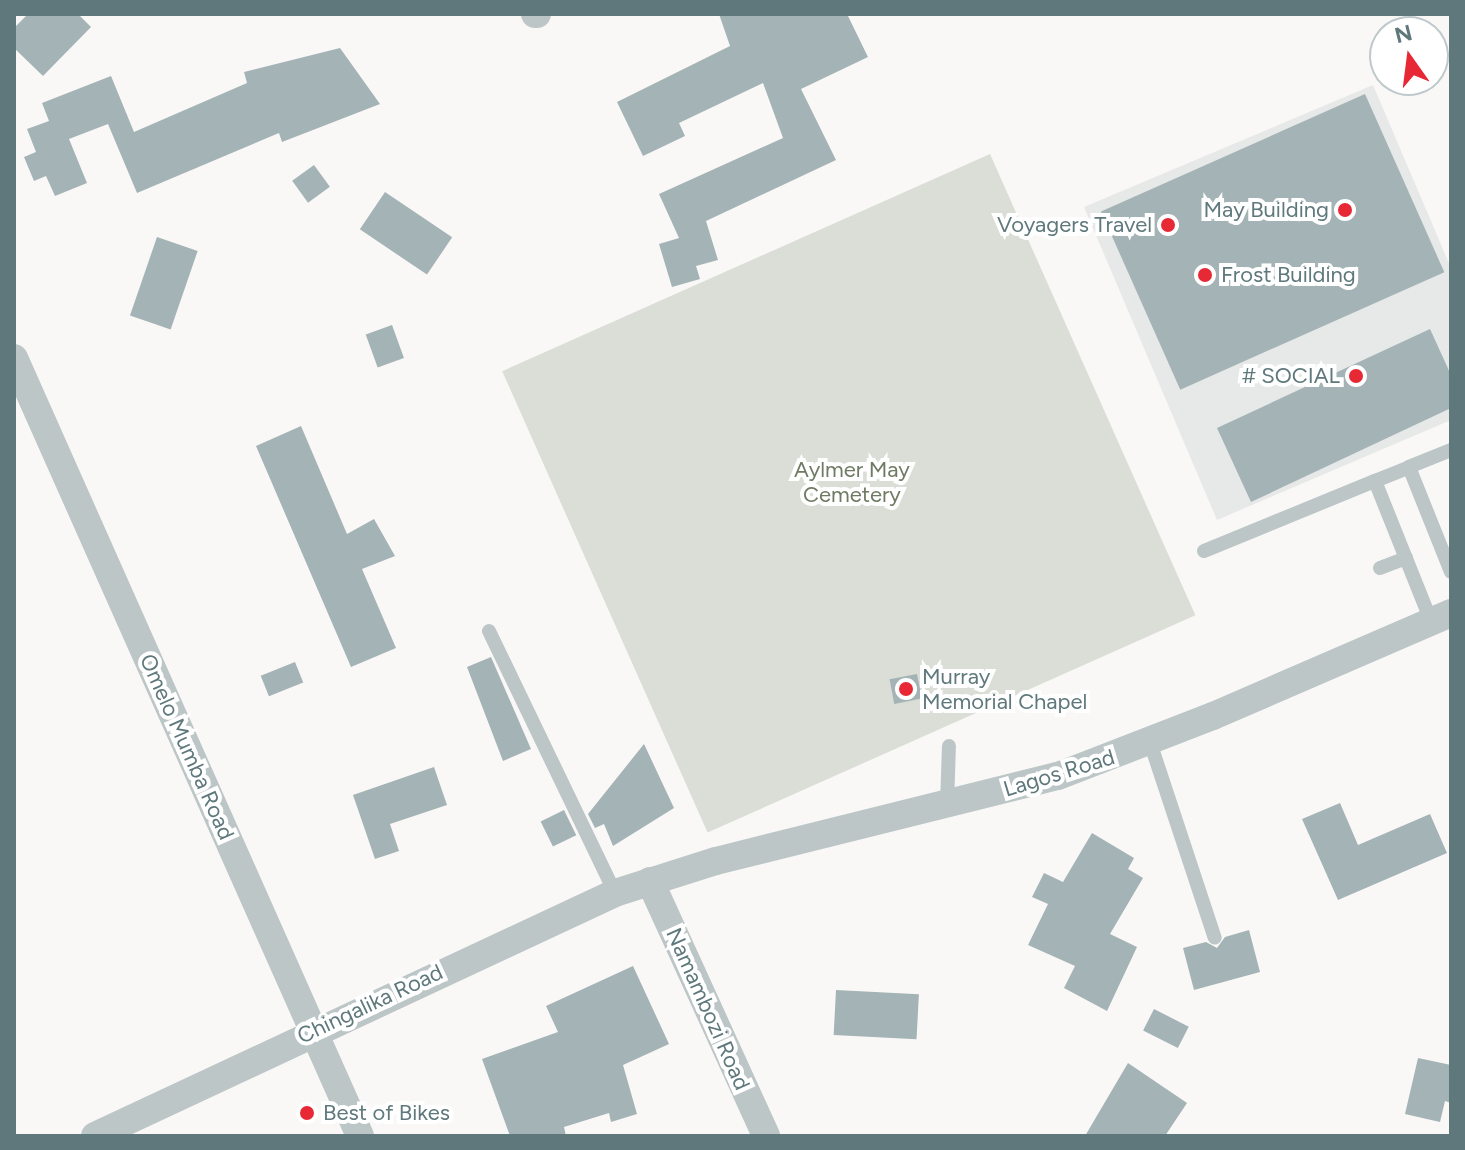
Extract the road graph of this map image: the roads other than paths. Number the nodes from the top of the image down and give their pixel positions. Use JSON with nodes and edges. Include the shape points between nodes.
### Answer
{"nodes":[{"id":1,"x":14,"y":358,"type":"edge"},
{"id":2,"x":1451,"y":450,"type":"edge"},
{"id":3,"x":1409,"y":467,"type":"junction"},
{"id":4,"x":1375,"y":481,"type":"junction"},
{"id":5,"x":1204,"y":551,"type":"dead end"},
{"id":6,"x":1406,"y":558,"type":"junction"},
{"id":7,"x":1380,"y":568,"type":"dead end"},
{"id":8,"x":1451,"y":572,"type":"edge"},
{"id":9,"x":1441,"y":617,"type":"edge"},
{"id":10,"x":489,"y":631,"type":"dead end"},
{"id":11,"x":1150,"y":742,"type":"junction"},
{"id":12,"x":949,"y":746,"type":"dead end"},
{"id":13,"x":947,"y":805,"type":"junction"},
{"id":14,"x":650,"y":881,"type":"junction"},
{"id":15,"x":615,"y":893,"type":"junction"},
{"id":16,"x":1215,"y":938,"type":"dead end"},
{"id":17,"x":313,"y":1030,"type":"junction"},
{"id":18,"x":95,"y":1136,"type":"edge"},
{"id":19,"x":360,"y":1136,"type":"edge"},
{"id":20,"x":766,"y":1136,"type":"edge"}],
"edges":[{"from":1,"to":17,"type":"street","name":"Omelo Mumba Road"},
{"from":2,"to":3,"type":"lane"},
{"from":3,"to":4,"type":"lane"},
{"from":3,"to":8,"type":"lane"},
{"from":4,"to":5,"type":"lane"},
{"from":4,"to":6,"type":"lane"},
{"from":6,"to":7,"type":"lane"},
{"from":6,"to":9,"type":"lane"},
{"from":9,"to":11,"type":"street","name":"Lagos Road"},
{"from":10,"to":15,"type":"lane"},
{"from":11,"to":13,"type":"street","name":"Lagos Road","via":[[1058,776]]},
{"from":11,"to":16,"type":"lane"},
{"from":12,"to":13,"type":"lane"},
{"from":13,"to":14,"type":"street","name":"Lagos Road"},
{"from":14,"to":15,"type":"street","name":"Chingalika Road"},
{"from":14,"to":20,"type":"street","name":"Namambozi Road"},
{"from":15,"to":17,"type":"street","name":"Chingalika Road"},
{"from":17,"to":18,"type":"street","name":"Chingalika Road"},
{"from":17,"to":19,"type":"street","name":"Omelo Mumba Road"}]}
